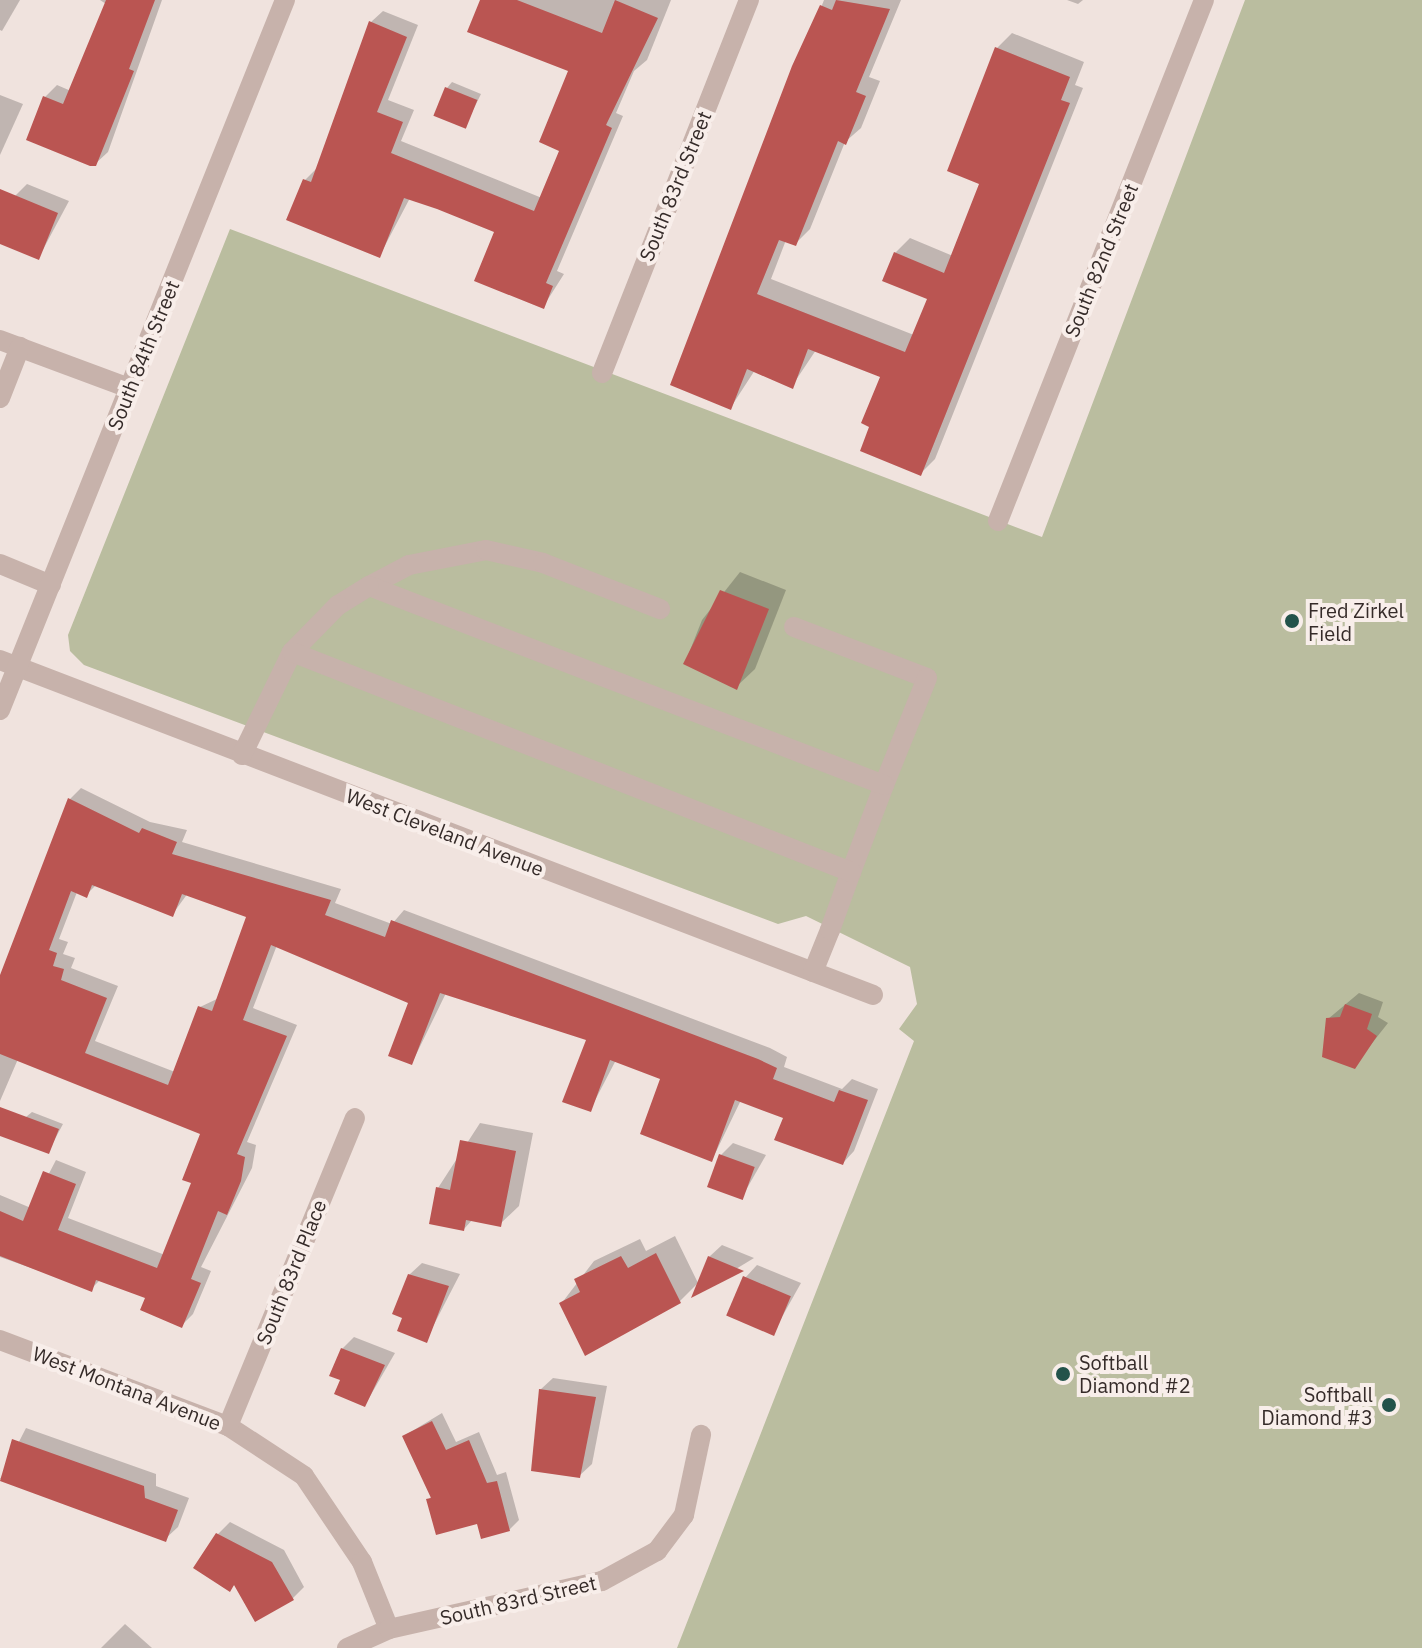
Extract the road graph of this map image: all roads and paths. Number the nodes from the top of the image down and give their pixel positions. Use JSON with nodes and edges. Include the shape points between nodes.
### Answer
{"nodes":[{"id":1,"x":285,"y":0,"type":"edge"},
{"id":2,"x":749,"y":0,"type":"edge"},
{"id":3,"x":1204,"y":0,"type":"edge"},
{"id":4,"x":10,"y":344,"type":"edge"},
{"id":5,"x":602,"y":373,"type":"dead end"},
{"id":6,"x":129,"y":388,"type":"junction"},
{"id":7,"x":0,"y":398,"type":"edge"},
{"id":8,"x":998,"y":521,"type":"dead end"},
{"id":9,"x":0,"y":564,"type":"edge"},
{"id":10,"x":51,"y":585,"type":"junction"},
{"id":11,"x":369,"y":586,"type":"junction"},
{"id":12,"x":660,"y":609,"type":"dead end"},
{"id":13,"x":794,"y":627,"type":"dead end"},
{"id":14,"x":292,"y":652,"type":"junction"},
{"id":15,"x":6,"y":668,"type":"edge"},
{"id":16,"x":0,"y":710,"type":"edge"},
{"id":17,"x":242,"y":755,"type":"junction"},
{"id":18,"x":884,"y":785,"type":"junction"},
{"id":19,"x":851,"y":872,"type":"junction"},
{"id":20,"x":813,"y":972,"type":"junction"},
{"id":21,"x":873,"y":995,"type":"dead end"},
{"id":22,"x":355,"y":1118,"type":"dead end"},
{"id":23,"x":0,"y":1340,"type":"edge"},
{"id":24,"x":228,"y":1426,"type":"junction"},
{"id":25,"x":701,"y":1435,"type":"dead end"},
{"id":26,"x":389,"y":1629,"type":"junction"},
{"id":27,"x":347,"y":1648,"type":"edge"}],
"edges":[{"from":1,"to":6,"type":"street","name":"South 84th Street"},
{"from":2,"to":5,"type":"street","name":"South 83rd Street"},
{"from":3,"to":8,"type":"street","name":"South 82nd Street"},
{"from":4,"to":6,"type":"street"},
{"from":4,"to":7,"type":"street"},
{"from":6,"to":10,"type":"street","name":"South 84th Street"},
{"from":9,"to":10,"type":"street"},
{"from":10,"to":15,"type":"street","name":"South 84th Street"},
{"from":11,"to":12,"type":"street","via":[[409,565],[486,550],[543,563]]},
{"from":11,"to":14,"type":"street","via":[[338,605]]},
{"from":11,"to":18,"type":"street"},
{"from":13,"to":18,"type":"street","via":[[927,678]]},
{"from":14,"to":17,"type":"street"},
{"from":14,"to":19,"type":"street"},
{"from":15,"to":16,"type":"street","name":"South 84th Street"},
{"from":15,"to":17,"type":"street","name":"West Cleveland Avenue"},
{"from":17,"to":20,"type":"street","name":"West Cleveland Avenue"},
{"from":18,"to":19,"type":"street"},
{"from":19,"to":20,"type":"street"},
{"from":20,"to":21,"type":"street","name":"West Cleveland Avenue"},
{"from":22,"to":24,"type":"street","name":"South 83rd Place"},
{"from":23,"to":24,"type":"street","name":"West Montana Avenue"},
{"from":24,"to":26,"type":"street","name":"West Montana Avenue","via":[[304,1476],[362,1562]]},
{"from":25,"to":26,"type":"street","name":"South 83rd Street","via":[[684,1515],[657,1551],[602,1581]]},
{"from":26,"to":27,"type":"street","name":"South 83rd Street"}]}
